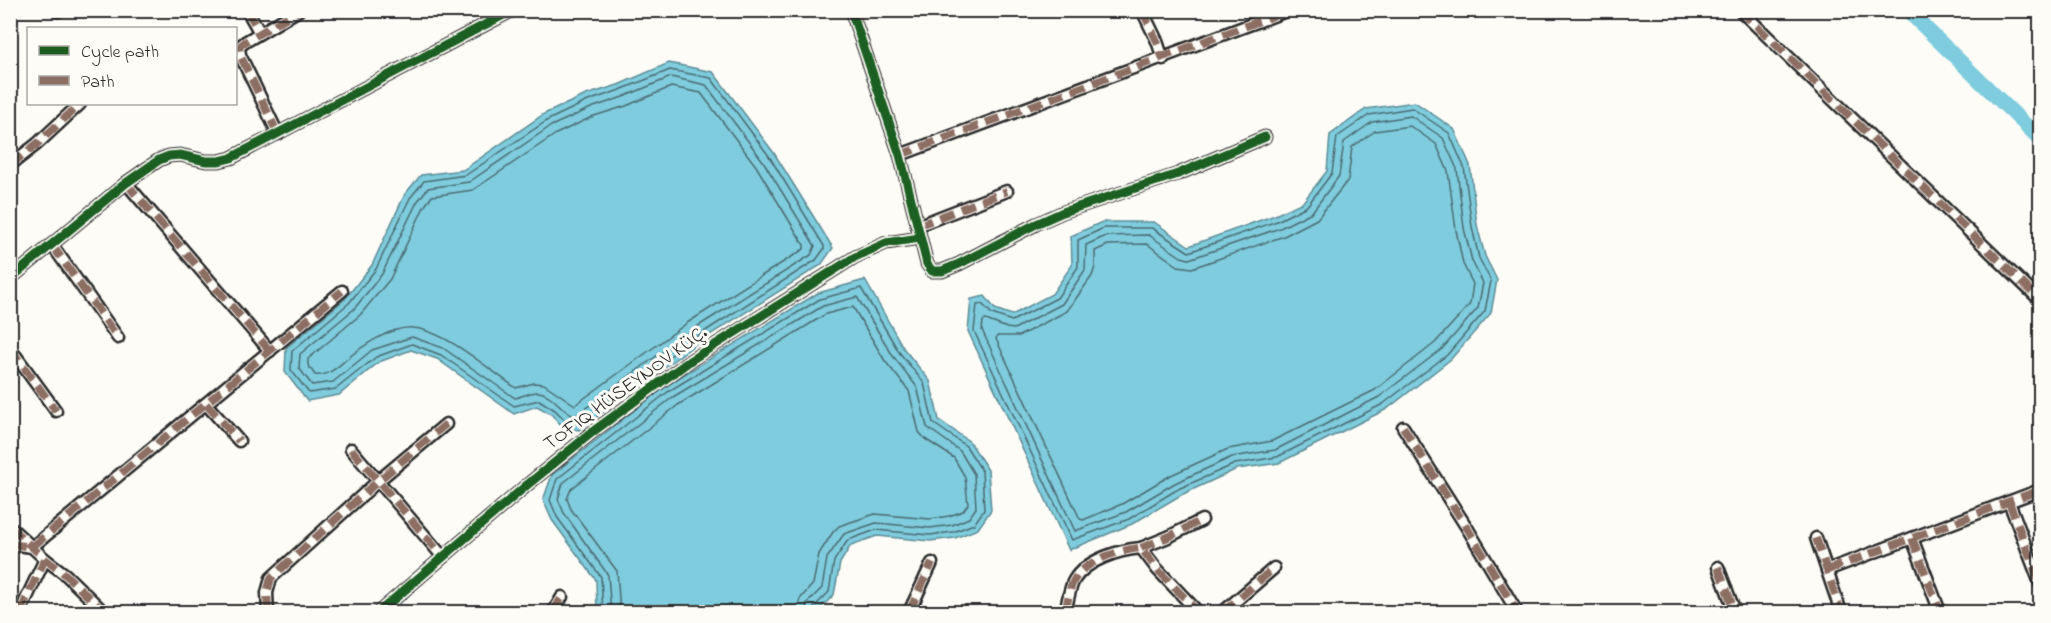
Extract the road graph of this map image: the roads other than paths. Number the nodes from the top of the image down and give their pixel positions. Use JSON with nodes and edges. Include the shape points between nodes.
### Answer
{"nodes":[{"id":1,"x":248,"y":10,"type":"edge"},
{"id":2,"x":299,"y":10,"type":"edge"},
{"id":3,"x":513,"y":10,"type":"edge"},
{"id":4,"x":851,"y":10,"type":"edge"},
{"id":5,"x":1142,"y":10,"type":"edge"},
{"id":6,"x":1288,"y":10,"type":"edge"},
{"id":7,"x":1740,"y":10,"type":"edge"},
{"id":8,"x":260,"y":33,"type":"junction"},
{"id":9,"x":1163,"y":58,"type":"junction"},
{"id":10,"x":79,"y":105,"type":"edge"},
{"id":11,"x":278,"y":134,"type":"junction"},
{"id":12,"x":1265,"y":137,"type":"dead end"},
{"id":13,"x":900,"y":155,"type":"junction"},
{"id":14,"x":10,"y":165,"type":"edge"},
{"id":15,"x":126,"y":183,"type":"junction"},
{"id":16,"x":1007,"y":192,"type":"dead end"},
{"id":17,"x":917,"y":226,"type":"junction"},
{"id":18,"x":920,"y":238,"type":"junction"},
{"id":19,"x":52,"y":245,"type":"junction"},
{"id":20,"x":10,"y":279,"type":"edge"},
{"id":21,"x":342,"y":291,"type":"dead end"},
{"id":22,"x":2040,"y":300,"type":"edge"},
{"id":23,"x":118,"y":338,"type":"dead end"},
{"id":24,"x":10,"y":348,"type":"edge"},
{"id":25,"x":270,"y":351,"type":"junction"},
{"id":26,"x":206,"y":404,"type":"junction"},
{"id":27,"x":56,"y":411,"type":"dead end"},
{"id":28,"x":446,"y":424,"type":"dead end"},
{"id":29,"x":1403,"y":427,"type":"dead end"},
{"id":30,"x":239,"y":441,"type":"dead end"},
{"id":31,"x":351,"y":449,"type":"dead end"},
{"id":32,"x":378,"y":481,"type":"junction"},
{"id":33,"x":2040,"y":490,"type":"edge"},
{"id":34,"x":2009,"y":502,"type":"junction"},
{"id":35,"x":1202,"y":520,"type":"dead end"},
{"id":36,"x":10,"y":527,"type":"edge"},
{"id":37,"x":1816,"y":538,"type":"dead end"},
{"id":38,"x":1912,"y":538,"type":"junction"},
{"id":39,"x":10,"y":544,"type":"edge"},
{"id":40,"x":32,"y":547,"type":"junction"},
{"id":41,"x":1141,"y":548,"type":"junction"},
{"id":42,"x":443,"y":557,"type":"junction"},
{"id":43,"x":45,"y":559,"type":"junction"},
{"id":44,"x":932,"y":563,"type":"dead end"},
{"id":45,"x":1718,"y":567,"type":"dead end"},
{"id":46,"x":1274,"y":568,"type":"dead end"},
{"id":47,"x":1827,"y":570,"type":"junction"},
{"id":48,"x":2040,"y":583,"type":"edge"},
{"id":49,"x":562,"y":597,"type":"dead end"},
{"id":50,"x":20,"y":612,"type":"edge"},
{"id":51,"x":104,"y":612,"type":"edge"},
{"id":52,"x":268,"y":612,"type":"edge"},
{"id":53,"x":379,"y":612,"type":"edge"},
{"id":54,"x":553,"y":612,"type":"edge"},
{"id":55,"x":909,"y":612,"type":"edge"},
{"id":56,"x":1065,"y":612,"type":"edge"},
{"id":57,"x":1197,"y":612,"type":"edge"},
{"id":58,"x":1223,"y":612,"type":"edge"},
{"id":59,"x":1517,"y":612,"type":"edge"},
{"id":60,"x":1735,"y":612,"type":"edge"},
{"id":61,"x":1841,"y":612,"type":"edge"},
{"id":62,"x":1941,"y":612,"type":"edge"}],
"edges":[{"from":1,"to":8,"type":"street"},
{"from":2,"to":8,"type":"street"},
{"from":3,"to":11,"type":"street"},
{"from":4,"to":13,"type":"street"},
{"from":5,"to":9,"type":"street"},
{"from":6,"to":9,"type":"street"},
{"from":7,"to":22,"type":"street"},
{"from":8,"to":11,"type":"street","via":[[239,47],[240,55]]},
{"from":9,"to":13,"type":"street"},
{"from":10,"to":14,"type":"street"},
{"from":11,"to":15,"type":"street","via":[[231,158],[206,161],[169,156]]},
{"from":12,"to":18,"type":"street","via":[[1178,174],[1063,212],[942,271],[932,272]]},
{"from":13,"to":17,"type":"street"},
{"from":15,"to":19,"type":"street"},
{"from":15,"to":25,"type":"street"},
{"from":16,"to":17,"type":"street"},
{"from":17,"to":18,"type":"street"},
{"from":18,"to":42,"type":"street","name":"TOFIQ HÜSEYNOV KÜÇ.","via":[[886,243],[855,256],[691,360],[595,430]]},
{"from":19,"to":20,"type":"street"},
{"from":19,"to":23,"type":"street"},
{"from":21,"to":25,"type":"street"},
{"from":24,"to":27,"type":"street"},
{"from":25,"to":26,"type":"street"},
{"from":26,"to":30,"type":"street"},
{"from":26,"to":40,"type":"street"},
{"from":28,"to":32,"type":"street"},
{"from":29,"to":59,"type":"street"},
{"from":31,"to":32,"type":"street"},
{"from":32,"to":42,"type":"street"},
{"from":32,"to":52,"type":"street","via":[[271,578]]},
{"from":33,"to":34,"type":"street"},
{"from":34,"to":38,"type":"street"},
{"from":34,"to":48,"type":"street"},
{"from":35,"to":41,"type":"street"},
{"from":36,"to":40,"type":"street"},
{"from":37,"to":47,"type":"street"},
{"from":38,"to":47,"type":"street"},
{"from":38,"to":62,"type":"street"},
{"from":39,"to":40,"type":"street"},
{"from":40,"to":43,"type":"street"},
{"from":41,"to":56,"type":"street","via":[[1119,550],[1083,571],[1073,582]]},
{"from":41,"to":57,"type":"street"},
{"from":42,"to":53,"type":"street","name":"TOFIQ HÜSEYNOV KÜÇ."},
{"from":43,"to":50,"type":"street"},
{"from":43,"to":51,"type":"street"},
{"from":44,"to":55,"type":"street"},
{"from":45,"to":60,"type":"street"},
{"from":46,"to":58,"type":"street"},
{"from":47,"to":61,"type":"street"},
{"from":49,"to":54,"type":"street"}]}
